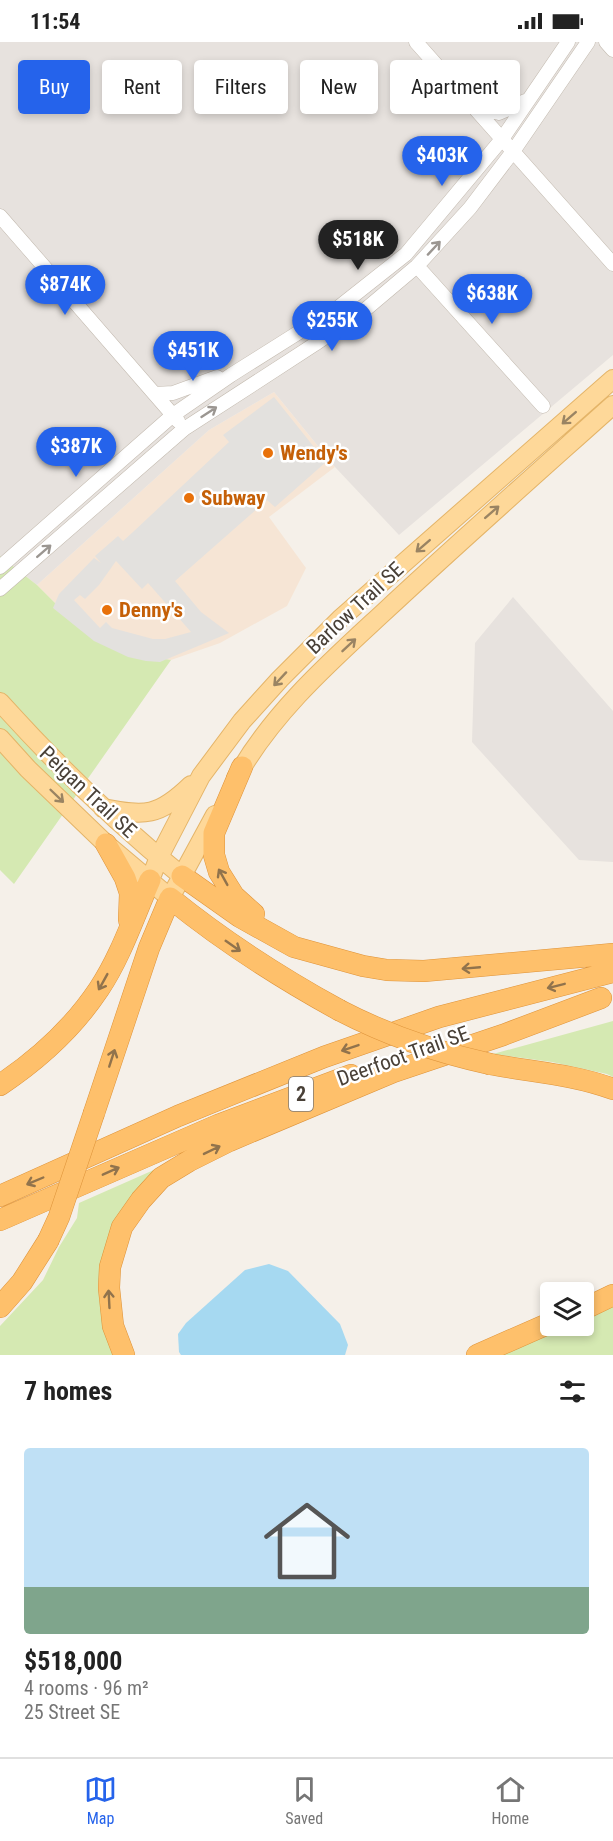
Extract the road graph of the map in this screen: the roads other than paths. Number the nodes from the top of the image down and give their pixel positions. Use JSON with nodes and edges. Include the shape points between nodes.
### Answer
{"nodes":[{"id":1,"x":416,"y":42,"type":"edge"},
{"id":2,"x":568,"y":42,"type":"edge"},
{"id":3,"x":588,"y":42,"type":"edge"},
{"id":4,"x":606,"y":42,"type":"edge"},
{"id":5,"x":613,"y":50,"type":"edge"},
{"id":6,"x":432,"y":60,"type":"edge"},
{"id":7,"x":530,"y":98,"type":"junction"},
{"id":8,"x":520,"y":104,"type":"edge"},
{"id":9,"x":480,"y":114,"type":"edge"},
{"id":10,"x":502,"y":140,"type":"junction"},
{"id":11,"x":514,"y":150,"type":"junction"},
{"id":12,"x":0,"y":216,"type":"edge"},
{"id":13,"x":613,"y":264,"type":"edge"},
{"id":14,"x":417,"y":266,"type":"junction"},
{"id":15,"x":328,"y":314,"type":"junction"},
{"id":16,"x":339,"y":328,"type":"junction"},
{"id":17,"x":231,"y":375,"type":"junction"},
{"id":18,"x":613,"y":379,"type":"edge"},
{"id":19,"x":155,"y":394,"type":"junction"},
{"id":20,"x":613,"y":405,"type":"edge"},
{"id":21,"x":543,"y":406,"type":"dead end"},
{"id":22,"x":173,"y":415,"type":"junction"},
{"id":23,"x":184,"y":429,"type":"junction"},
{"id":24,"x":0,"y":567,"type":"edge"},
{"id":25,"x":0,"y":589,"type":"edge"},
{"id":26,"x":0,"y":702,"type":"edge"},
{"id":27,"x":0,"y":715,"type":"edge"},
{"id":28,"x":0,"y":738,"type":"edge"},
{"id":29,"x":36,"y":742,"type":"junction"},
{"id":30,"x":242,"y":767,"type":"junction"},
{"id":31,"x":201,"y":776,"type":"junction"},
{"id":32,"x":103,"y":808,"type":"junction"},
{"id":33,"x":106,"y":844,"type":"junction"},
{"id":34,"x":159,"y":857,"type":"junction"},
{"id":35,"x":182,"y":876,"type":"junction"},
{"id":36,"x":150,"y":880,"type":"junction"},
{"id":37,"x":170,"y":898,"type":"junction"},
{"id":38,"x":129,"y":929,"type":"junction"},
{"id":39,"x":316,"y":951,"type":"junction"},
{"id":40,"x":613,"y":954,"type":"edge"},
{"id":41,"x":613,"y":972,"type":"edge"},
{"id":42,"x":607,"y":997,"type":"edge"},
{"id":43,"x":0,"y":1085,"type":"edge"},
{"id":44,"x":613,"y":1089,"type":"edge"},
{"id":45,"x":0,"y":1196,"type":"edge"},
{"id":46,"x":0,"y":1220,"type":"edge"},
{"id":47,"x":613,"y":1295,"type":"edge"},
{"id":48,"x":594,"y":1304,"type":"edge"},
{"id":49,"x":0,"y":1307,"type":"edge"},
{"id":50,"x":540,"y":1327,"type":"edge"},
{"id":51,"x":124,"y":1355,"type":"edge"},
{"id":52,"x":477,"y":1355,"type":"edge"}],
"edges":[{"from":1,"to":6,"type":"street"},
{"from":2,"to":7,"type":"street"},
{"from":3,"to":11,"type":"street"},
{"from":4,"to":5,"type":"street"},
{"from":7,"to":8,"type":"street"},
{"from":7,"to":10,"type":"street"},
{"from":9,"to":10,"type":"street"},
{"from":10,"to":11,"type":"street"},
{"from":10,"to":15,"type":"street","via":[[406,254]]},
{"from":11,"to":13,"type":"street"},
{"from":14,"to":11,"type":"street","one_way":true,"via":[[470,208]]},
{"from":12,"to":19,"type":"street"},
{"from":14,"to":16,"type":"street"},
{"from":14,"to":21,"type":"street"},
{"from":15,"to":16,"type":"street"},
{"from":15,"to":17,"type":"street"},
{"from":23,"to":16,"type":"street","one_way":true},
{"from":17,"to":19,"type":"street","via":[[173,393]]},
{"from":17,"to":22,"type":"street"},
{"from":18,"to":31,"type":"main road","name":"Barlow Trail SE","one_way":true,"via":[[340,619],[242,721]]},
{"from":19,"to":22,"type":"street"},
{"from":30,"to":20,"type":"main road","name":"Barlow Trail SE","one_way":true,"via":[[321,670]]},
{"from":22,"to":23,"type":"street"},
{"from":22,"to":24,"type":"street"},
{"from":25,"to":23,"type":"street","one_way":true},
{"from":26,"to":29,"type":"main road","name":"Peigan Trail SE"},
{"from":27,"to":29,"type":"main road","via":[[20,734]]},
{"from":28,"to":33,"type":"main road","name":"Peigan Trail SE","one_way":true},
{"from":29,"to":32,"type":"main road","name":"Peigan Trail SE"},
{"from":30,"to":35,"type":"main road","name":"Barlow Trail SE"},
{"from":39,"to":30,"type":"highway","one_way":true,"via":[[245,907],[219,872],[214,833]]},
{"from":31,"to":32,"type":"main road","via":[[174,802],[151,813]]},
{"from":31,"to":34,"type":"main road","name":"Barlow Trail SE"},
{"from":32,"to":34,"type":"main road","name":"Peigan Trail SE"},
{"from":33,"to":36,"type":"main road","name":"Peigan Trail SE"},
{"from":33,"to":38,"type":"highway","via":[[130,893]]},
{"from":34,"to":35,"type":"main road","name":"Peigan Trail SE"},
{"from":34,"to":36,"type":"main road","name":"Barlow Trail SE"},
{"from":35,"to":37,"type":"main road","name":"Barlow Trail SE"},
{"from":35,"to":39,"type":"highway","via":[[270,935],[294,947]]},
{"from":36,"to":37,"type":"main road","name":"Peigan Trail SE"},
{"from":36,"to":38,"type":"highway"},
{"from":37,"to":44,"type":"highway","one_way":true,"bridge":true,"via":[[287,981],[378,1030],[430,1050],[592,1081]]},
{"from":49,"to":37,"type":"highway","one_way":true,"bridge":true,"via":[[22,1282],[59,1217],[149,948]]},
{"from":38,"to":43,"type":"highway","one_way":true,"via":[[85,1009],[39,1057]]},
{"from":40,"to":39,"type":"highway","one_way":true,"via":[[424,971],[387,970]]},
{"from":41,"to":45,"type":"highway","name":"Deerfoot Trail SE","number":"2","one_way":true,"via":[[439,1017],[324,1057],[178,1116]]},
{"from":46,"to":42,"type":"highway","name":"Deerfoot Trail SE","number":"2","one_way":true,"via":[[218,1125],[423,1048],[486,1027]]},
{"from":51,"to":42,"type":"highway","one_way":true,"via":[[111,1318],[110,1268],[122,1227],[161,1178],[230,1141],[393,1072]]},
{"from":47,"to":48,"type":"highway"},
{"from":50,"to":52,"type":"highway"}]}
